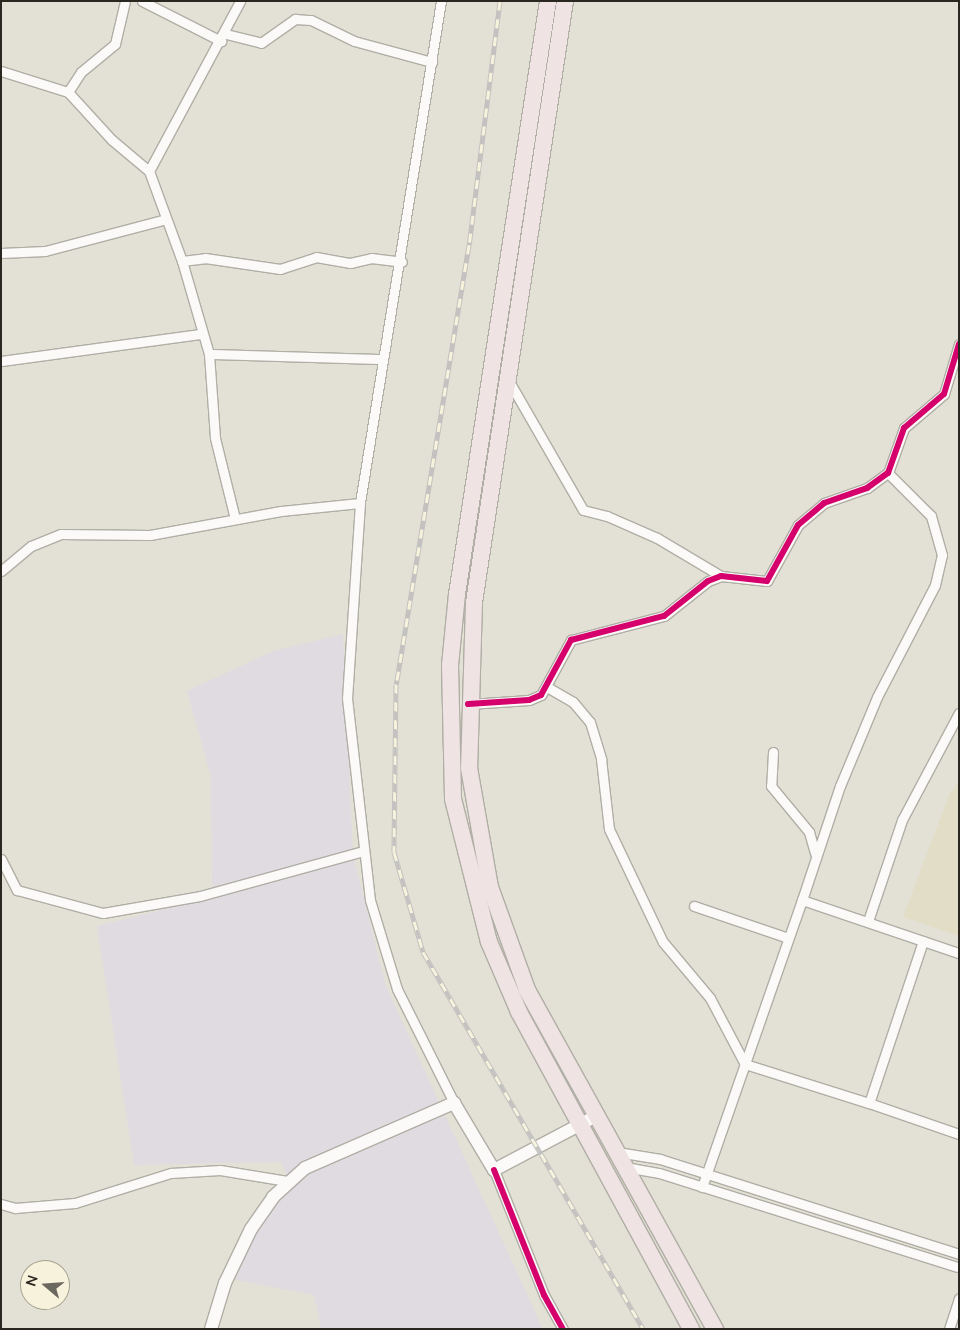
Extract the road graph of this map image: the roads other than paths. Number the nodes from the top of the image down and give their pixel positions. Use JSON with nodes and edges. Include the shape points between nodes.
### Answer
{"nodes":[{"id":1,"x":125,"y":1,"type":"edge"},
{"id":2,"x":142,"y":1,"type":"edge"},
{"id":3,"x":240,"y":1,"type":"edge"},
{"id":4,"x":441,"y":1,"type":"edge"},
{"id":5,"x":548,"y":1,"type":"edge"},
{"id":6,"x":565,"y":1,"type":"edge"},
{"id":7,"x":224,"y":38,"type":"junction"},
{"id":8,"x":432,"y":62,"type":"junction"},
{"id":9,"x":1,"y":71,"type":"edge"},
{"id":10,"x":68,"y":92,"type":"junction"},
{"id":11,"x":149,"y":171,"type":"junction"},
{"id":12,"x":166,"y":219,"type":"junction"},
{"id":13,"x":1,"y":252,"type":"edge"},
{"id":14,"x":182,"y":261,"type":"junction"},
{"id":15,"x":402,"y":262,"type":"junction"},
{"id":16,"x":201,"y":334,"type":"junction"},
{"id":17,"x":959,"y":344,"type":"edge"},
{"id":18,"x":209,"y":354,"type":"junction"},
{"id":19,"x":382,"y":359,"type":"junction"},
{"id":20,"x":1,"y":362,"type":"edge"},
{"id":21,"x":510,"y":383,"type":"junction"},
{"id":22,"x":888,"y":473,"type":"junction"},
{"id":23,"x":360,"y":503,"type":"junction"},
{"id":24,"x":235,"y":519,"type":"junction"},
{"id":25,"x":1,"y":571,"type":"edge"},
{"id":26,"x":721,"y":576,"type":"junction"},
{"id":27,"x":547,"y":687,"type":"junction"},
{"id":28,"x":468,"y":704,"type":"junction"},
{"id":29,"x":959,"y":713,"type":"edge"},
{"id":30,"x":773,"y":752,"type":"dead end"},
{"id":31,"x":363,"y":851,"type":"junction"},
{"id":32,"x":815,"y":853,"type":"junction"},
{"id":33,"x":1,"y":859,"type":"edge"},
{"id":34,"x":802,"y":900,"type":"junction"},
{"id":35,"x":694,"y":906,"type":"dead end"},
{"id":36,"x":868,"y":921,"type":"junction"},
{"id":37,"x":788,"y":938,"type":"junction"},
{"id":38,"x":923,"y":941,"type":"junction"},
{"id":39,"x":959,"y":953,"type":"edge"},
{"id":40,"x":745,"y":1064,"type":"junction"},
{"id":41,"x":454,"y":1103,"type":"junction"},
{"id":42,"x":869,"y":1103,"type":"junction"},
{"id":43,"x":596,"y":1116,"type":"junction"},
{"id":44,"x":580,"y":1125,"type":"junction"},
{"id":45,"x":959,"y":1134,"type":"edge"},
{"id":46,"x":616,"y":1152,"type":"junction"},
{"id":47,"x":625,"y":1167,"type":"junction"},
{"id":48,"x":494,"y":1170,"type":"junction"},
{"id":49,"x":707,"y":1174,"type":"junction"},
{"id":50,"x":287,"y":1181,"type":"junction"},
{"id":51,"x":702,"y":1187,"type":"junction"},
{"id":52,"x":1,"y":1204,"type":"edge"},
{"id":53,"x":959,"y":1254,"type":"edge"},
{"id":54,"x":958,"y":1266,"type":"edge"},
{"id":55,"x":959,"y":1299,"type":"edge"},
{"id":56,"x":211,"y":1329,"type":"edge"},
{"id":57,"x":563,"y":1329,"type":"edge"},
{"id":58,"x":692,"y":1329,"type":"edge"},
{"id":59,"x":715,"y":1329,"type":"edge"},
{"id":60,"x":949,"y":1329,"type":"edge"}],
"edges":[{"from":1,"to":10,"type":"street","via":[[115,44],[81,72]]},
{"from":2,"to":7,"type":"street"},
{"from":3,"to":7,"type":"street"},
{"from":4,"to":8,"type":"street"},
{"from":5,"to":44,"type":"highway","via":[[457,594],[449,718],[453,799],[489,942],[519,1012]]},
{"from":6,"to":21,"type":"highway"},
{"from":7,"to":8,"type":"street","via":[[261,43],[295,19],[311,20],[354,41]]},
{"from":7,"to":11,"type":"street"},
{"from":8,"to":15,"type":"street"},
{"from":9,"to":10,"type":"street"},
{"from":10,"to":11,"type":"street","via":[[112,140]]},
{"from":11,"to":12,"type":"street"},
{"from":12,"to":13,"type":"street","via":[[45,251]]},
{"from":12,"to":14,"type":"street"},
{"from":14,"to":15,"type":"street","via":[[205,258],[280,269],[316,258],[350,263],[371,258]]},
{"from":14,"to":16,"type":"street"},
{"from":15,"to":19,"type":"street"},
{"from":16,"to":18,"type":"street"},
{"from":16,"to":20,"type":"street"},
{"from":17,"to":22,"type":"street","via":[[944,394],[904,428]]},
{"from":18,"to":19,"type":"street"},
{"from":18,"to":24,"type":"street","via":[[215,438]]},
{"from":19,"to":23,"type":"street"},
{"from":21,"to":26,"type":"street","via":[[583,510],[607,516],[656,538]]},
{"from":21,"to":28,"type":"highway","via":[[474,603]]},
{"from":22,"to":26,"type":"street","via":[[867,488],[824,503],[798,525],[767,581]]},
{"from":22,"to":32,"type":"street","via":[[931,516],[942,556],[917,624],[877,697]]},
{"from":23,"to":24,"type":"street"},
{"from":23,"to":31,"type":"street","via":[[347,698]]},
{"from":24,"to":25,"type":"street","via":[[150,535],[61,534],[31,546]]},
{"from":26,"to":27,"type":"street","via":[[664,616],[572,640]]},
{"from":27,"to":28,"type":"street","via":[[529,700]]},
{"from":27,"to":40,"type":"street","via":[[574,702],[590,722],[601,758],[609,830],[663,942],[710,998]]},
{"from":28,"to":43,"type":"highway","via":[[469,768],[490,887],[528,990]]},
{"from":29,"to":36,"type":"street","via":[[902,820]]},
{"from":30,"to":32,"type":"street","via":[[771,786],[809,832]]},
{"from":31,"to":33,"type":"street","via":[[200,896],[103,913],[17,890]]},
{"from":31,"to":41,"type":"street","via":[[370,900],[397,989]]},
{"from":32,"to":34,"type":"street"},
{"from":34,"to":36,"type":"street"},
{"from":34,"to":37,"type":"street"},
{"from":35,"to":37,"type":"street"},
{"from":36,"to":38,"type":"street"},
{"from":37,"to":40,"type":"street"},
{"from":38,"to":39,"type":"street"},
{"from":38,"to":42,"type":"street"},
{"from":40,"to":42,"type":"street"},
{"from":40,"to":49,"type":"street"},
{"from":41,"to":48,"type":"street"},
{"from":41,"to":50,"type":"street","via":[[304,1168]]},
{"from":42,"to":45,"type":"street"},
{"from":43,"to":44,"type":"street"},
{"from":43,"to":46,"type":"highway"},
{"from":44,"to":48,"type":"street"},
{"from":44,"to":58,"type":"highway"},
{"from":46,"to":47,"type":"highway"},
{"from":46,"to":49,"type":"street"},
{"from":47,"to":51,"type":"street"},
{"from":47,"to":59,"type":"highway"},
{"from":48,"to":57,"type":"street","via":[[544,1295]]},
{"from":49,"to":51,"type":"street"},
{"from":49,"to":53,"type":"street"},
{"from":50,"to":52,"type":"street","via":[[220,1170],[171,1173],[75,1203],[15,1208]]},
{"from":50,"to":56,"type":"street","via":[[251,1229],[225,1283]]},
{"from":51,"to":54,"type":"street"},
{"from":55,"to":60,"type":"street"}]}
